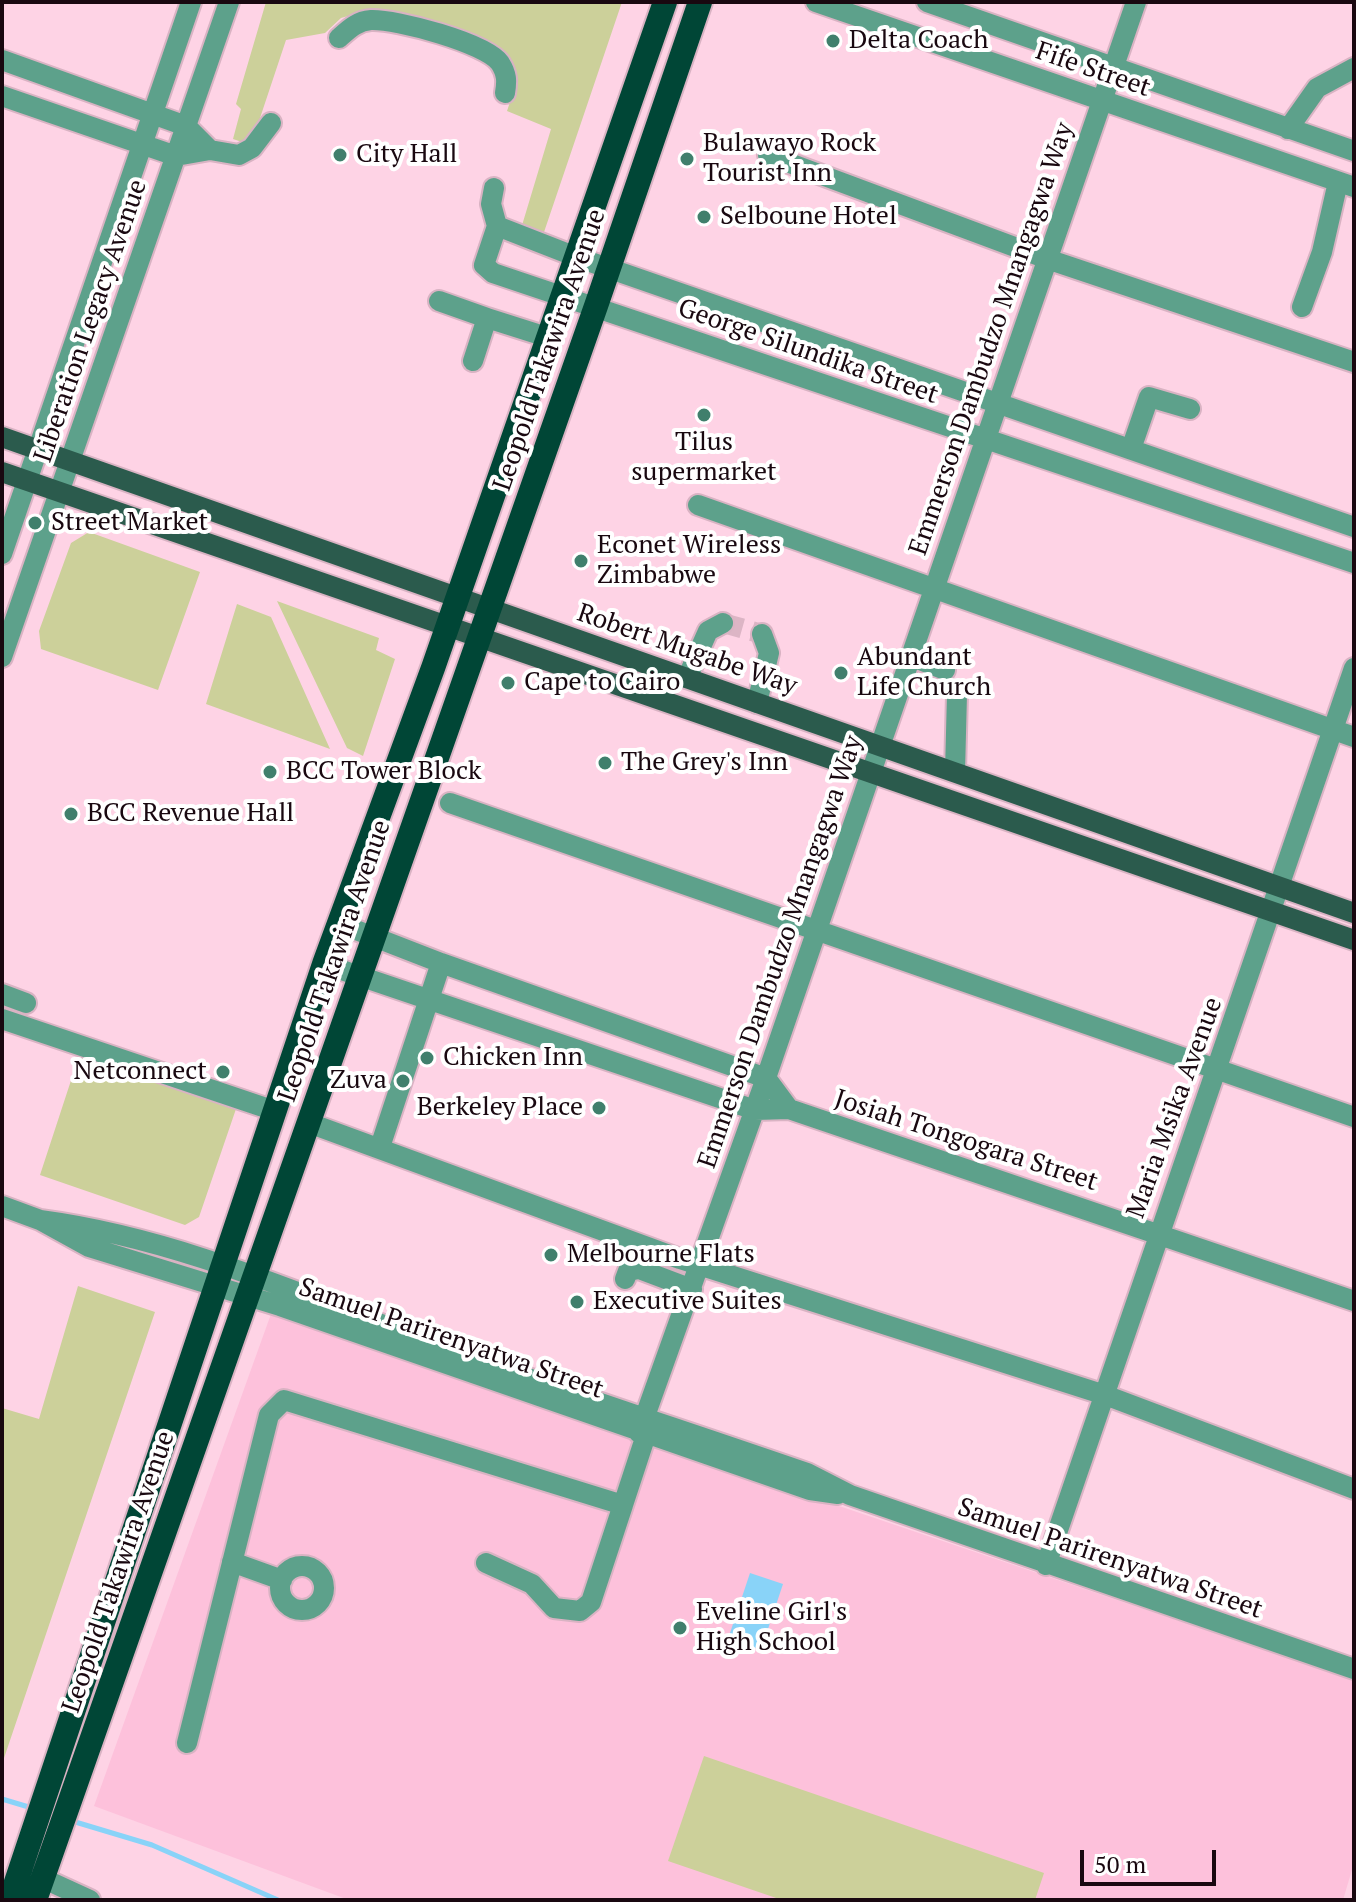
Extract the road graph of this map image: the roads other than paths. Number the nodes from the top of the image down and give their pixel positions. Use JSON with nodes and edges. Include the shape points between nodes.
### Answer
{"nodes":[{"id":1,"x":191,"y":2,"type":"edge"},
{"id":2,"x":229,"y":2,"type":"edge"},
{"id":3,"x":665,"y":2,"type":"edge"},
{"id":4,"x":700,"y":2,"type":"edge"},
{"id":5,"x":816,"y":2,"type":"edge"},
{"id":6,"x":927,"y":2,"type":"edge"},
{"id":7,"x":1136,"y":2,"type":"edge"},
{"id":8,"x":339,"y":38,"type":"dead end"},
{"id":9,"x":2,"y":60,"type":"edge"},
{"id":10,"x":1113,"y":67,"type":"junction"},
{"id":11,"x":1354,"y":68,"type":"edge"},
{"id":12,"x":505,"y":93,"type":"dead end"},
{"id":13,"x":2,"y":96,"type":"edge"},
{"id":14,"x":1102,"y":101,"type":"junction"},
{"id":15,"x":153,"y":114,"type":"junction"},
{"id":16,"x":271,"y":123,"type":"dead end"},
{"id":17,"x":186,"y":126,"type":"junction"},
{"id":18,"x":1288,"y":129,"type":"junction"},
{"id":19,"x":142,"y":144,"type":"junction"},
{"id":20,"x":210,"y":150,"type":"junction"},
{"id":21,"x":1354,"y":151,"type":"edge"},
{"id":22,"x":768,"y":155,"type":"dead end"},
{"id":23,"x":176,"y":156,"type":"junction"},
{"id":24,"x":1346,"y":184,"type":"edge"},
{"id":25,"x":494,"y":188,"type":"dead end"},
{"id":26,"x":497,"y":226,"type":"junction"},
{"id":27,"x":579,"y":258,"type":"junction"},
{"id":28,"x":1047,"y":259,"type":"junction"},
{"id":29,"x":608,"y":269,"type":"junction"},
{"id":30,"x":565,"y":294,"type":"junction"},
{"id":31,"x":439,"y":301,"type":"dead end"},
{"id":32,"x":596,"y":306,"type":"junction"},
{"id":33,"x":1302,"y":307,"type":"dead end"},
{"id":34,"x":487,"y":318,"type":"junction"},
{"id":35,"x":550,"y":338,"type":"junction"},
{"id":36,"x":473,"y":361,"type":"dead end"},
{"id":37,"x":1354,"y":362,"type":"edge"},
{"id":38,"x":997,"y":403,"type":"junction"},
{"id":39,"x":1190,"y":409,"type":"dead end"},
{"id":40,"x":2,"y":437,"type":"edge"},
{"id":41,"x":985,"y":440,"type":"junction"},
{"id":42,"x":1131,"y":449,"type":"junction"},
{"id":43,"x":37,"y":450,"type":"junction"},
{"id":44,"x":71,"y":461,"type":"junction"},
{"id":45,"x":2,"y":472,"type":"edge"},
{"id":46,"x":26,"y":481,"type":"junction"},
{"id":47,"x":59,"y":492,"type":"junction"},
{"id":48,"x":698,"y":505,"type":"dead end"},
{"id":49,"x":1354,"y":527,"type":"edge"},
{"id":50,"x":2,"y":554,"type":"edge"},
{"id":51,"x":1354,"y":563,"type":"edge"},
{"id":52,"x":934,"y":587,"type":"junction"},
{"id":53,"x":458,"y":597,"type":"junction"},
{"id":54,"x":489,"y":608,"type":"junction"},
{"id":55,"x":723,"y":623,"type":"dead end"},
{"id":56,"x":448,"y":627,"type":"junction"},
{"id":57,"x":762,"y":634,"type":"dead end"},
{"id":58,"x":479,"y":637,"type":"junction"},
{"id":59,"x":3,"y":649,"type":"edge"},
{"id":60,"x":910,"y":656,"type":"junction"},
{"id":61,"x":1354,"y":668,"type":"edge"},
{"id":62,"x":945,"y":670,"type":"dead end"},
{"id":63,"x":687,"y":678,"type":"junction"},
{"id":64,"x":957,"y":694,"type":"dead end"},
{"id":65,"x":757,"y":703,"type":"junction"},
{"id":66,"x":1333,"y":729,"type":"junction"},
{"id":67,"x":1354,"y":737,"type":"edge"},
{"id":68,"x":880,"y":746,"type":"junction"},
{"id":69,"x":955,"y":772,"type":"junction"},
{"id":70,"x":870,"y":773,"type":"junction"},
{"id":71,"x":450,"y":803,"type":"dead end"},
{"id":72,"x":1280,"y":886,"type":"junction"},
{"id":73,"x":1271,"y":911,"type":"junction"},
{"id":74,"x":1354,"y":913,"type":"edge"},
{"id":75,"x":338,"y":923,"type":"junction"},
{"id":76,"x":816,"y":932,"type":"junction"},
{"id":77,"x":373,"y":936,"type":"junction"},
{"id":78,"x":1354,"y":940,"type":"edge"},
{"id":79,"x":441,"y":963,"type":"junction"},
{"id":80,"x":324,"y":964,"type":"junction"},
{"id":81,"x":360,"y":976,"type":"junction"},
{"id":82,"x":2,"y":994,"type":"edge"},
{"id":83,"x":429,"y":999,"type":"junction"},
{"id":84,"x":26,"y":1003,"type":"dead end"},
{"id":85,"x":2,"y":1019,"type":"edge"},
{"id":86,"x":1216,"y":1068,"type":"junction"},
{"id":87,"x":766,"y":1078,"type":"junction"},
{"id":88,"x":789,"y":1109,"type":"junction"},
{"id":89,"x":755,"y":1110,"type":"junction"},
{"id":90,"x":275,"y":1111,"type":"junction"},
{"id":91,"x":1354,"y":1117,"type":"edge"},
{"id":92,"x":309,"y":1123,"type":"junction"},
{"id":93,"x":380,"y":1147,"type":"junction"},
{"id":94,"x":2,"y":1206,"type":"edge"},
{"id":95,"x":1158,"y":1232,"type":"junction"},
{"id":96,"x":700,"y":1265,"type":"junction"},
{"id":97,"x":220,"y":1276,"type":"junction"},
{"id":98,"x":625,"y":1279,"type":"dead end"},
{"id":99,"x":250,"y":1286,"type":"junction"},
{"id":100,"x":692,"y":1289,"type":"junction"},
{"id":101,"x":1354,"y":1301,"type":"edge"},
{"id":102,"x":1105,"y":1395,"type":"junction"},
{"id":103,"x":643,"y":1429,"type":"junction"},
{"id":104,"x":1354,"y":1489,"type":"edge"},
{"id":105,"x":623,"y":1505,"type":"junction"},
{"id":106,"x":232,"y":1562,"type":"junction"},
{"id":107,"x":486,"y":1563,"type":"dead end"},
{"id":108,"x":1046,"y":1565,"type":"junction"},
{"id":109,"x":282,"y":1580,"type":"dead end"},
{"id":110,"x":1354,"y":1669,"type":"edge"},
{"id":111,"x":187,"y":1743,"type":"dead end"},
{"id":112,"x":57,"y":1800,"type":"junction"},
{"id":113,"x":42,"y":1843,"type":"junction"},
{"id":114,"x":38,"y":1889,"type":"edge"},
{"id":115,"x":10,"y":1900,"type":"edge"},
{"id":116,"x":90,"y":1900,"type":"edge"}],
"edges":[{"from":1,"to":15,"type":"street","name":"Liberation Legacy Avenue"},
{"from":2,"to":17,"type":"street","name":"Liberation Legacy Avenue"},
{"from":3,"to":27,"type":"highway","name":"Leopold Takawira Avenue"},
{"from":4,"to":29,"type":"highway","name":"Leopold Takawira Avenue"},
{"from":5,"to":14,"type":"street","name":"Fife Street"},
{"from":6,"to":10,"type":"street","name":"Fife Street"},
{"from":7,"to":10,"type":"street","name":"Emmerson Dambudzo Mnangagwa Way"},
{"from":8,"to":12,"type":"street","via":[[371,20],[480,48],[499,61],[508,79]]},
{"from":9,"to":15,"type":"street"},
{"from":10,"to":14,"type":"street","name":"Emmerson Dambudzo Mnangagwa Way"},
{"from":10,"to":18,"type":"street","name":"Fife Street"},
{"from":11,"to":18,"type":"street","via":[[1317,88]]},
{"from":13,"to":19,"type":"street"},
{"from":14,"to":24,"type":"street","name":"Fife Street"},
{"from":14,"to":28,"type":"street","name":"Emmerson Dambudzo Mnangagwa Way"},
{"from":15,"to":17,"type":"street"},
{"from":15,"to":19,"type":"street","name":"Liberation Legacy Avenue"},
{"from":16,"to":20,"type":"street","via":[[252,148],[239,155]]},
{"from":17,"to":20,"type":"street"},
{"from":17,"to":23,"type":"street","name":"Liberation Legacy Avenue"},
{"from":18,"to":21,"type":"street","name":"Fife Street"},
{"from":19,"to":23,"type":"street"},
{"from":19,"to":43,"type":"street","name":"Liberation Legacy Avenue"},
{"from":20,"to":23,"type":"street"},
{"from":22,"to":28,"type":"street"},
{"from":23,"to":44,"type":"street","name":"Liberation Legacy Avenue"},
{"from":24,"to":33,"type":"street"},
{"from":25,"to":26,"type":"street","via":[[491,204]]},
{"from":26,"to":27,"type":"street","name":"George Silundika Street"},
{"from":26,"to":30,"type":"street","name":"George Silundika Street","via":[[485,270]]},
{"from":27,"to":29,"type":"street","name":"George Silundika Street"},
{"from":27,"to":30,"type":"highway","name":"Leopold Takawira Avenue"},
{"from":28,"to":37,"type":"street"},
{"from":28,"to":38,"type":"street","name":"Emmerson Dambudzo Mnangagwa Way"},
{"from":29,"to":32,"type":"highway","name":"Leopold Takawira Avenue"},
{"from":29,"to":38,"type":"street","name":"George Silundika Street"},
{"from":30,"to":32,"type":"street","name":"George Silundika Street"},
{"from":30,"to":35,"type":"highway","name":"Leopold Takawira Avenue"},
{"from":31,"to":34,"type":"street"},
{"from":32,"to":41,"type":"street","name":"George Silundika Street"},
{"from":32,"to":54,"type":"highway","name":"Leopold Takawira Avenue"},
{"from":34,"to":35,"type":"street"},
{"from":34,"to":36,"type":"street"},
{"from":35,"to":53,"type":"highway","name":"Leopold Takawira Avenue"},
{"from":38,"to":41,"type":"street","name":"Emmerson Dambudzo Mnangagwa Way"},
{"from":38,"to":42,"type":"street","name":"George Silundika Street"},
{"from":39,"to":42,"type":"street","via":[[1149,397]]},
{"from":40,"to":43,"type":"main road","name":"Robert Mugabe Way"},
{"from":41,"to":51,"type":"street","name":"George Silundika Street"},
{"from":41,"to":52,"type":"street","name":"Emmerson Dambudzo Mnangagwa Way"},
{"from":42,"to":49,"type":"street","name":"George Silundika Street"},
{"from":43,"to":44,"type":"main road","name":"Robert Mugabe Way"},
{"from":43,"to":46,"type":"street","name":"Liberation Legacy Avenue"},
{"from":44,"to":47,"type":"street","name":"Liberation Legacy Avenue"},
{"from":44,"to":53,"type":"main road","name":"Robert Mugabe Way"},
{"from":45,"to":46,"type":"main road"},
{"from":46,"to":47,"type":"main road"},
{"from":46,"to":50,"type":"street","name":"Liberation Legacy Avenue"},
{"from":47,"to":56,"type":"main road"},
{"from":47,"to":59,"type":"street","name":"Liberation Legacy Avenue"},
{"from":48,"to":52,"type":"street"},
{"from":52,"to":60,"type":"street","name":"Emmerson Dambudzo Mnangagwa Way"},
{"from":52,"to":66,"type":"street"},
{"from":53,"to":54,"type":"main road","name":"Robert Mugabe Way"},
{"from":53,"to":56,"type":"highway","name":"Leopold Takawira Avenue"},
{"from":54,"to":58,"type":"highway","name":"Leopold Takawira Avenue"},
{"from":54,"to":63,"type":"main road","name":"Robert Mugabe Way"},
{"from":55,"to":63,"type":"street","via":[[708,631]]},
{"from":56,"to":58,"type":"main road"},
{"from":56,"to":75,"type":"highway","name":"Leopold Takawira Avenue"},
{"from":57,"to":65,"type":"street","via":[[769,653]]},
{"from":58,"to":70,"type":"main road"},
{"from":58,"to":77,"type":"highway","name":"Leopold Takawira Avenue"},
{"from":60,"to":62,"type":"street"},
{"from":60,"to":68,"type":"street","name":"Emmerson Dambudzo Mnangagwa Way"},
{"from":61,"to":66,"type":"street","name":"Maria Msika Avenue"},
{"from":63,"to":65,"type":"main road","name":"Robert Mugabe Way"},
{"from":64,"to":69,"type":"street"},
{"from":65,"to":68,"type":"main road","name":"Robert Mugabe Way"},
{"from":66,"to":67,"type":"street"},
{"from":66,"to":72,"type":"street","name":"Maria Msika Avenue"},
{"from":68,"to":69,"type":"main road","name":"Robert Mugabe Way"},
{"from":68,"to":70,"type":"street","name":"Emmerson Dambudzo Mnangagwa Way"},
{"from":69,"to":72,"type":"main road","name":"Robert Mugabe Way"},
{"from":70,"to":73,"type":"main road"},
{"from":70,"to":76,"type":"street","name":"Emmerson Dambudzo Mnangagwa Way"},
{"from":71,"to":76,"type":"street"},
{"from":72,"to":73,"type":"street","name":"Maria Msika Avenue"},
{"from":72,"to":74,"type":"main road","name":"Robert Mugabe Way"},
{"from":73,"to":78,"type":"main road"},
{"from":73,"to":86,"type":"street","name":"Maria Msika Avenue"},
{"from":75,"to":77,"type":"street"},
{"from":75,"to":80,"type":"highway","name":"Leopold Takawira Avenue"},
{"from":76,"to":86,"type":"street"},
{"from":76,"to":87,"type":"street","name":"Emmerson Dambudzo Mnangagwa Way"},
{"from":77,"to":79,"type":"street"},
{"from":77,"to":81,"type":"highway","name":"Leopold Takawira Avenue"},
{"from":79,"to":83,"type":"street"},
{"from":79,"to":87,"type":"street"},
{"from":80,"to":81,"type":"street","name":"Josiah Tongogara Street"},
{"from":80,"to":90,"type":"highway","name":"Leopold Takawira Avenue"},
{"from":81,"to":83,"type":"street","name":"Josiah Tongogara Street"},
{"from":81,"to":92,"type":"highway","name":"Leopold Takawira Avenue"},
{"from":82,"to":84,"type":"street"},
{"from":83,"to":89,"type":"street","name":"Josiah Tongogara Street"},
{"from":83,"to":93,"type":"street"},
{"from":85,"to":90,"type":"street"},
{"from":86,"to":91,"type":"street"},
{"from":86,"to":95,"type":"street","name":"Maria Msika Avenue"},
{"from":87,"to":88,"type":"street"},
{"from":87,"to":89,"type":"street","name":"Emmerson Dambudzo Mnangagwa Way"},
{"from":88,"to":89,"type":"street","name":"Josiah Tongogara Street"},
{"from":88,"to":95,"type":"street","name":"Josiah Tongogara Street"},
{"from":89,"to":96,"type":"street","name":"Emmerson Dambudzo Mnangagwa Way"},
{"from":90,"to":97,"type":"highway","name":"Leopold Takawira Avenue"},
{"from":92,"to":93,"type":"street"},
{"from":92,"to":99,"type":"highway","name":"Leopold Takawira Avenue"},
{"from":93,"to":96,"type":"street"},
{"from":94,"to":97,"type":"street","name":"Samuel Parirenyatwa Street","via":[[89,1247]]},
{"from":95,"to":101,"type":"street","name":"Josiah Tongogara Street"},
{"from":95,"to":102,"type":"street","name":"Maria Msika Avenue"},
{"from":96,"to":100,"type":"street","name":"Emmerson Dambudzo Mnangagwa Way"},
{"from":96,"to":102,"type":"street"},
{"from":97,"to":99,"type":"street","name":"Samuel Parirenyatwa Street"},
{"from":97,"to":112,"type":"highway","name":"Leopold Takawira Avenue"},
{"from":98,"to":100,"type":"street","via":[[628,1271],[639,1269]]},
{"from":99,"to":103,"type":"street","name":"Samuel Parirenyatwa Street"},
{"from":99,"to":112,"type":"highway","name":"Leopold Takawira Avenue"},
{"from":100,"to":103,"type":"street","name":"Emmerson Dambudzo Mnangagwa Way"},
{"from":102,"to":104,"type":"street"},
{"from":102,"to":108,"type":"street","name":"Maria Msika Avenue"},
{"from":103,"to":105,"type":"street","name":"Emmerson Dambudzo Mnangagwa Way"},
{"from":103,"to":108,"type":"street","name":"Samuel Parirenyatwa Street","via":[[810,1490],[850,1495]]},
{"from":105,"to":106,"type":"street","via":[[284,1400],[269,1415]]},
{"from":105,"to":107,"type":"street","name":"Emmerson Dambudzo Mnangagwa Way","via":[[591,1602],[580,1611],[554,1608],[532,1584]]},
{"from":106,"to":109,"type":"street"},
{"from":106,"to":111,"type":"street"},
{"from":108,"to":110,"type":"street","name":"Samuel Parirenyatwa Street"},
{"from":112,"to":113,"type":"highway","name":"Leopold Takawira Avenue"},
{"from":113,"to":114,"type":"highway"},
{"from":113,"to":115,"type":"highway"},
{"from":114,"to":116,"type":"street"}]}
